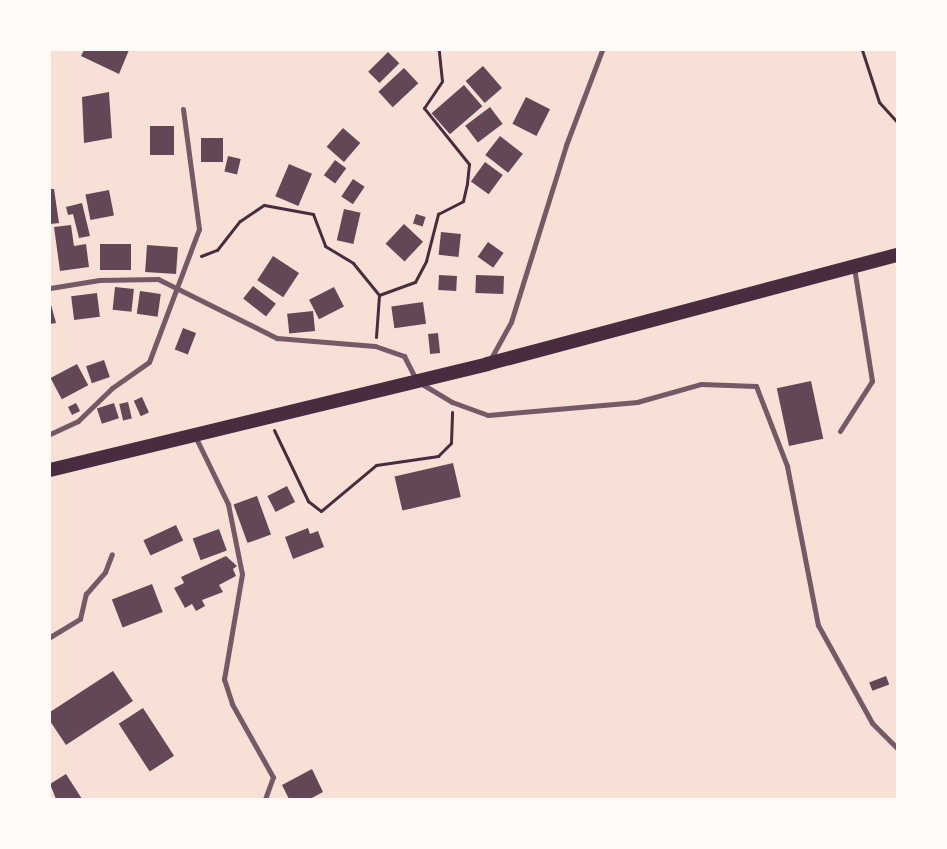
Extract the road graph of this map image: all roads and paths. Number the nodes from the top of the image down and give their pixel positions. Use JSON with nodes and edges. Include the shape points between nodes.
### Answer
{"nodes":[{"id":1,"x":438,"y":50,"type":"edge"},
{"id":2,"x":602,"y":50,"type":"edge"},
{"id":3,"x":862,"y":50,"type":"edge"},
{"id":4,"x":183,"y":109,"type":"dead end"},
{"id":5,"x":897,"y":122,"type":"edge"},
{"id":6,"x":897,"y":256,"type":"edge"},
{"id":7,"x":186,"y":261,"type":"junction"},
{"id":8,"x":854,"y":266,"type":"junction"},
{"id":9,"x":50,"y":288,"type":"edge"},
{"id":10,"x":177,"y":289,"type":"junction"},
{"id":11,"x":379,"y":295,"type":"junction"},
{"id":12,"x":375,"y":346,"type":"junction"},
{"id":13,"x":487,"y":364,"type":"junction"},
{"id":14,"x":417,"y":382,"type":"junction"},
{"id":15,"x":452,"y":402,"type":"junction"},
{"id":16,"x":268,"y":417,"type":"junction"},
{"id":17,"x":840,"y":431,"type":"dead end"},
{"id":18,"x":50,"y":434,"type":"edge"},
{"id":19,"x":194,"y":434,"type":"junction"},
{"id":20,"x":50,"y":470,"type":"edge"},
{"id":21,"x":112,"y":554,"type":"dead end"},
{"id":22,"x":50,"y":637,"type":"edge"},
{"id":23,"x":897,"y":748,"type":"edge"},
{"id":24,"x":266,"y":797,"type":"edge"},
{"id":25,"x":272,"y":799,"type":"edge"}],
"edges":[{"from":1,"to":11,"type":"path","via":[[442,81],[424,108],[469,164],[463,201],[438,214],[426,262],[415,282]]},
{"from":2,"to":13,"type":"street","via":[[566,145],[511,322]]},
{"from":3,"to":5,"type":"path","via":[[879,102]]},
{"from":4,"to":7,"type":"street","via":[[200,229]]},
{"from":6,"to":8,"type":"highway"},
{"from":7,"to":10,"type":"street"},
{"from":7,"to":11,"type":"path","via":[[217,250],[240,221],[264,205],[312,214],[325,246],[353,263]]},
{"from":8,"to":13,"type":"highway"},
{"from":8,"to":17,"type":"street","via":[[872,381]]},
{"from":9,"to":10,"type":"street","via":[[99,280],[158,279]]},
{"from":10,"to":12,"type":"street","via":[[277,338]]},
{"from":10,"to":18,"type":"street","via":[[149,362],[112,388],[78,421]]},
{"from":11,"to":12,"type":"path"},
{"from":12,"to":14,"type":"street","via":[[404,356]]},
{"from":13,"to":14,"type":"highway"},
{"from":14,"to":15,"type":"street"},
{"from":14,"to":16,"type":"highway"},
{"from":15,"to":16,"type":"path","via":[[451,443],[438,456],[376,465],[321,511],[308,501]]},
{"from":15,"to":23,"type":"street","via":[[488,415],[637,402],[701,384],[756,386],[787,466],[818,625],[872,723]]},
{"from":16,"to":19,"type":"highway"},
{"from":19,"to":20,"type":"highway"},
{"from":19,"to":24,"type":"street","via":[[228,504],[242,574],[224,679],[232,704],[273,777]]},
{"from":21,"to":22,"type":"street","via":[[105,572],[86,594],[80,619]]},
{"from":24,"to":25,"type":"street"}]}
